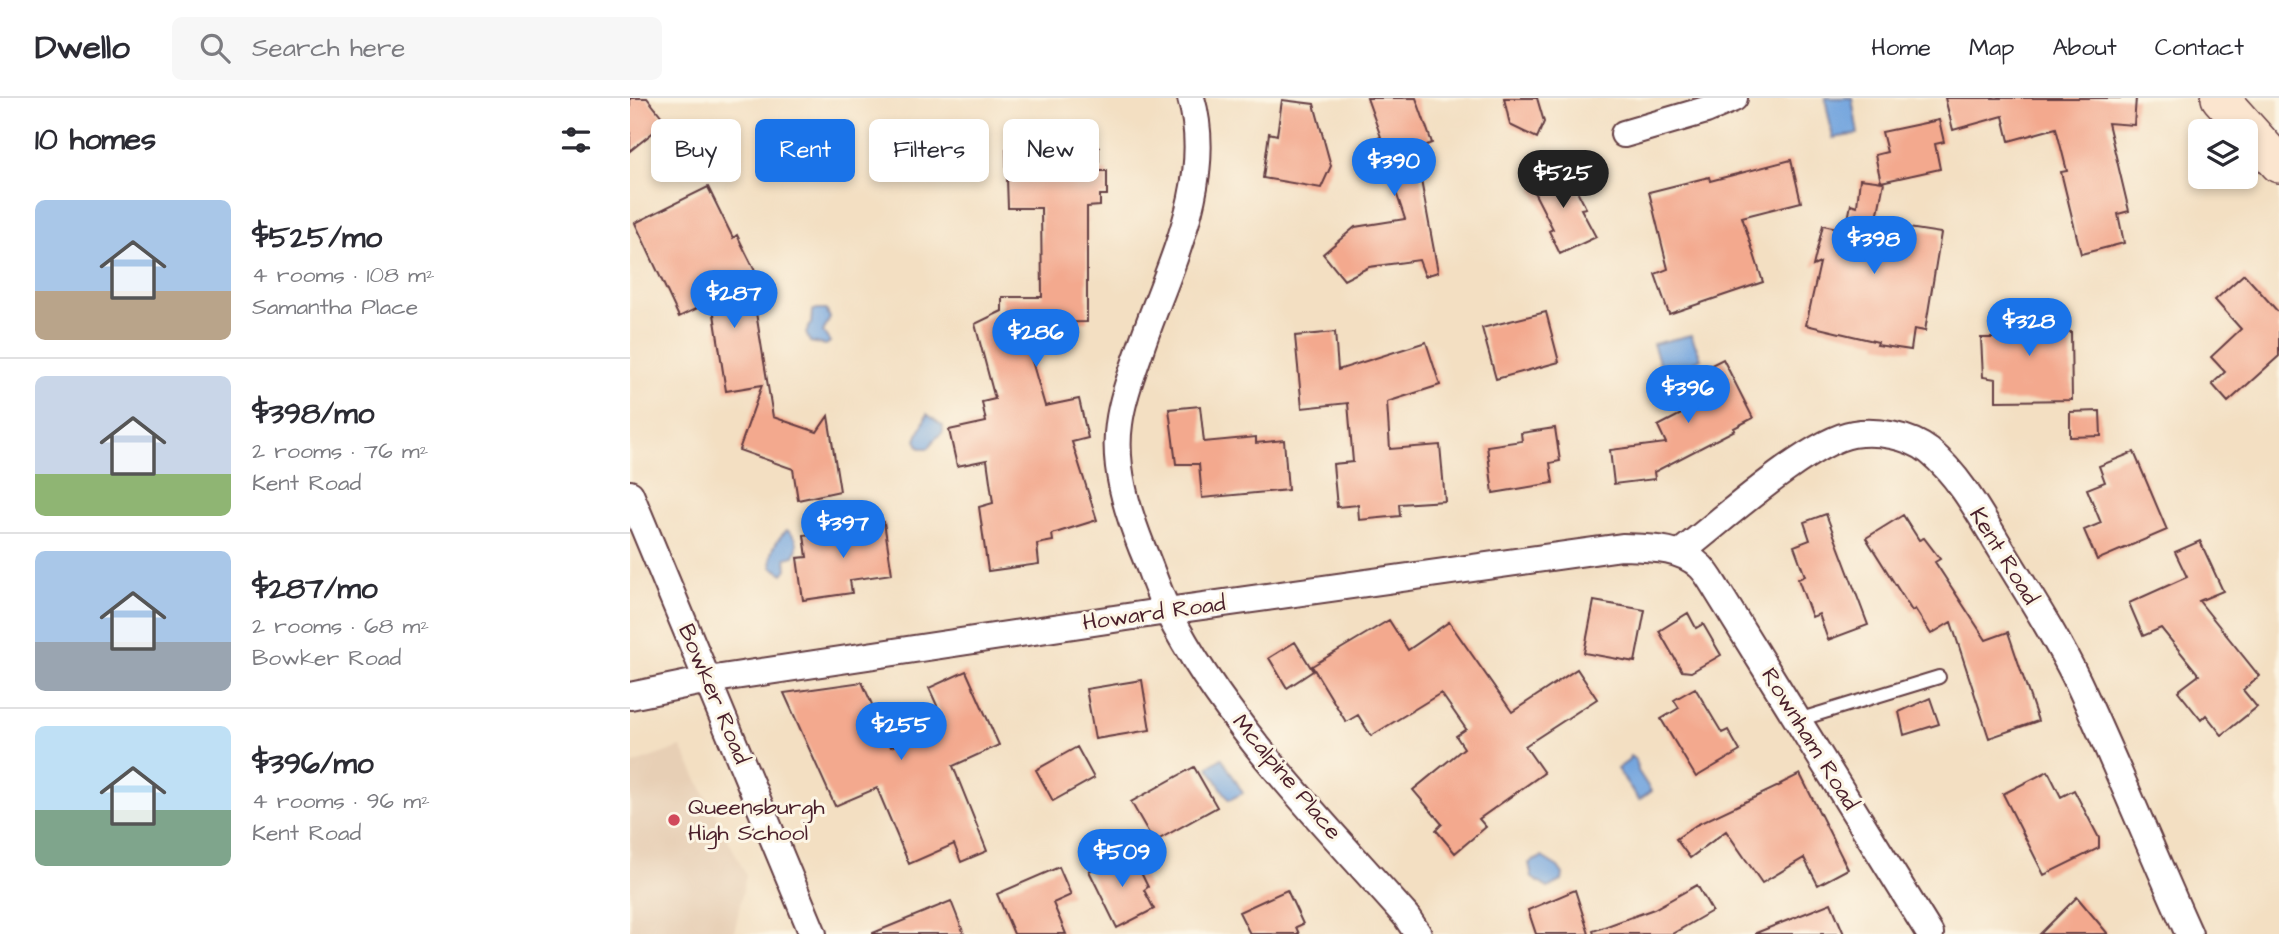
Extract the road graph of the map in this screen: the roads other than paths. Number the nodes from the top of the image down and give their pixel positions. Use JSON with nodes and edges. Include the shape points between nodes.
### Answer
{"nodes":[{"id":1,"x":1191,"y":98,"type":"edge"},
{"id":2,"x":1734,"y":98,"type":"edge"},
{"id":3,"x":2220,"y":98,"type":"edge"},
{"id":4,"x":1624,"y":134,"type":"dead end"},
{"id":5,"x":2279,"y":164,"type":"edge"},
{"id":6,"x":630,"y":494,"type":"edge"},
{"id":7,"x":1679,"y":554,"type":"junction"},
{"id":8,"x":1167,"y":611,"type":"junction"},
{"id":9,"x":1939,"y":677,"type":"dead end"},
{"id":10,"x":708,"y":680,"type":"junction"},
{"id":11,"x":630,"y":696,"type":"edge"},
{"id":12,"x":1798,"y":720,"type":"junction"},
{"id":13,"x":813,"y":934,"type":"edge"},
{"id":14,"x":1418,"y":934,"type":"edge"},
{"id":15,"x":1930,"y":934,"type":"edge"},
{"id":16,"x":2189,"y":934,"type":"edge"}],
"edges":[{"from":1,"to":8,"type":"street","name":"Mcalpine Place","via":[[1198,133],[1194,190],[1119,425],[1125,499]]},
{"from":2,"to":4,"type":"street"},
{"from":3,"to":5,"type":"main road"},
{"from":6,"to":10,"type":"street","name":"Bowker Road"},
{"from":7,"to":8,"type":"street","name":"Howard Road","via":[[1622,547]]},
{"from":7,"to":12,"type":"street","name":"Rownham Road","via":[[1700,566]]},
{"from":7,"to":16,"type":"street","name":"Kent Road","via":[[1783,472],[1836,439],[1852,434],[1888,435],[1927,450],[1947,469],[1980,516],[2077,680]]},
{"from":8,"to":10,"type":"street","name":"Howard Road"},
{"from":8,"to":14,"type":"street","name":"Mcalpine Place","via":[[1239,721]]},
{"from":9,"to":12,"type":"lane"},
{"from":10,"to":11,"type":"street","name":"Howard Road"},
{"from":10,"to":13,"type":"street","name":"Bowker Road"},
{"from":12,"to":15,"type":"street","name":"Rownham Road"}]}
